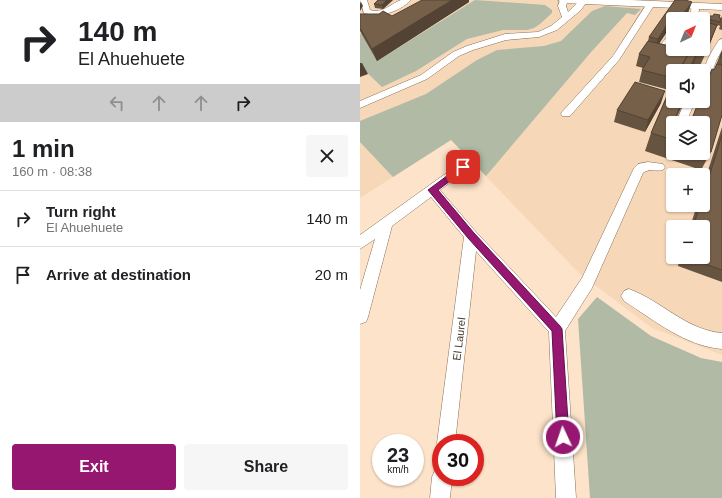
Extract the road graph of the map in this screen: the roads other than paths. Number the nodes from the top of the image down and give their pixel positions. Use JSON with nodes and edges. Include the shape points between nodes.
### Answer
{"nodes":[{"id":1,"x":406,"y":0,"type":"edge"},
{"id":2,"x":563,"y":0,"type":"edge"},
{"id":3,"x":584,"y":0,"type":"edge"},
{"id":4,"x":722,"y":2,"type":"edge"},
{"id":5,"x":363,"y":3,"type":"edge"},
{"id":6,"x":653,"y":4,"type":"junction"},
{"id":7,"x":695,"y":6,"type":"junction"},
{"id":8,"x":722,"y":7,"type":"edge"},
{"id":9,"x":694,"y":12,"type":"edge"},
{"id":10,"x":566,"y":17,"type":"junction"},
{"id":11,"x":722,"y":37,"type":"edge"},
{"id":12,"x":722,"y":42,"type":"edge"},
{"id":13,"x":666,"y":44,"type":"edge"},
{"id":14,"x":662,"y":49,"type":"edge"},
{"id":15,"x":704,"y":64,"type":"edge"},
{"id":16,"x":710,"y":64,"type":"edge"},
{"id":17,"x":360,"y":105,"type":"edge"},
{"id":18,"x":566,"y":114,"type":"dead end"},
{"id":19,"x":463,"y":167,"type":"dead end"},
{"id":20,"x":659,"y":167,"type":"dead end"},
{"id":21,"x":432,"y":190,"type":"junction"},
{"id":22,"x":386,"y":225,"type":"junction"},
{"id":23,"x":471,"y":236,"type":"junction"},
{"id":24,"x":360,"y":243,"type":"edge"},
{"id":25,"x":629,"y":296,"type":"dead end"},
{"id":26,"x":360,"y":317,"type":"edge"},
{"id":27,"x":557,"y":329,"type":"junction"},
{"id":28,"x":722,"y":341,"type":"edge"},
{"id":29,"x":447,"y":434,"type":"edge"},
{"id":30,"x":441,"y":486,"type":"edge"},
{"id":31,"x":440,"y":498,"type":"edge"},
{"id":32,"x":566,"y":498,"type":"edge"}],
"edges":[{"from":1,"to":5,"type":"street","via":[[381,13],[368,12]]},
{"from":2,"to":3,"type":"main road"},
{"from":2,"to":10,"type":"street","via":[[562,6]]},
{"from":3,"to":6,"type":"main road"},
{"from":3,"to":10,"type":"street"},
{"from":4,"to":6,"type":"main road","via":[[682,1]]},
{"from":6,"to":7,"type":"main road"},
{"from":6,"to":18,"type":"street","via":[[616,58]]},
{"from":7,"to":8,"type":"main road"},
{"from":7,"to":9,"type":"street"},
{"from":10,"to":17,"type":"street","via":[[557,26],[545,32],[505,37],[470,48],[456,54],[424,77]]},
{"from":11,"to":15,"type":"street","via":[[714,44]]},
{"from":12,"to":16,"type":"street"},
{"from":13,"to":14,"type":"street"},
{"from":19,"to":21,"type":"street"},
{"from":20,"to":27,"type":"street","via":[[643,166],[638,171],[586,283]]},
{"from":21,"to":22,"type":"street"},
{"from":21,"to":23,"type":"street"},
{"from":22,"to":24,"type":"street"},
{"from":22,"to":26,"type":"street"},
{"from":23,"to":27,"type":"street"},
{"from":23,"to":29,"type":"street","name":"El Laurel"},
{"from":25,"to":28,"type":"street","via":[[697,336]]},
{"from":27,"to":32,"type":"street"},
{"from":30,"to":31,"type":"street"}]}
